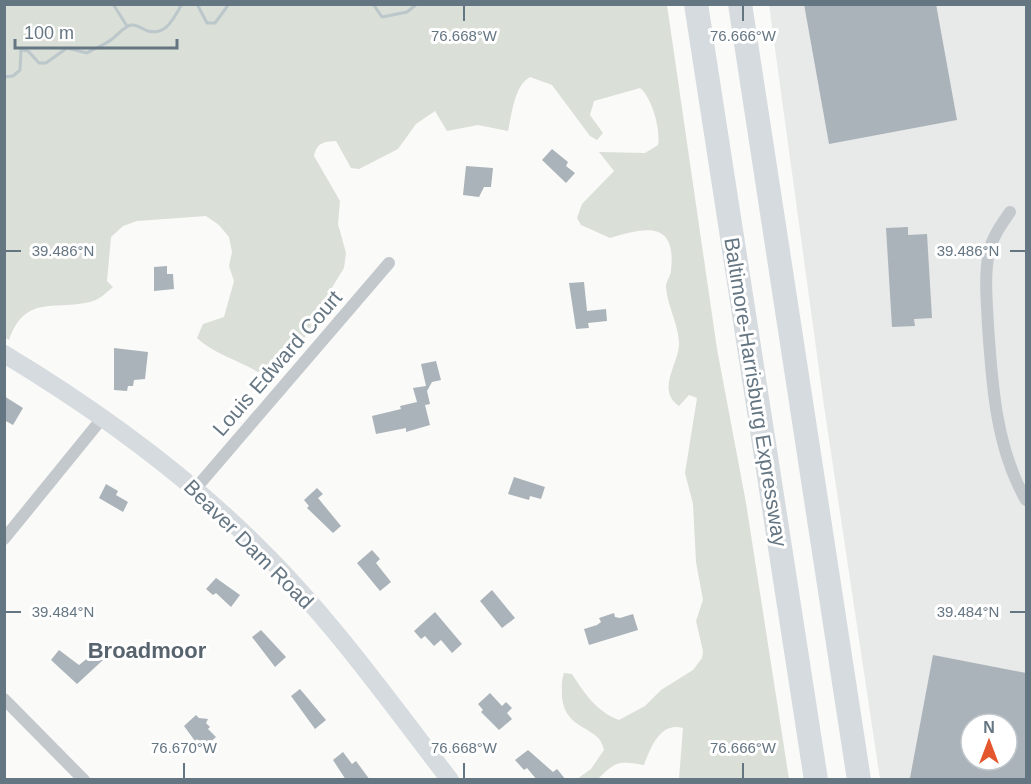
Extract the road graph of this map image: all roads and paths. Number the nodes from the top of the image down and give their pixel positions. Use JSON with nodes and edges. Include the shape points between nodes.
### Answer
{"nodes":[{"id":1,"x":696,"y":4,"type":"edge"},
{"id":2,"x":740,"y":4,"type":"edge"},
{"id":3,"x":1010,"y":212,"type":"dead end"},
{"id":4,"x":389,"y":263,"type":"dead end"},
{"id":5,"x":4,"y":354,"type":"edge"},
{"id":6,"x":104,"y":416,"type":"junction"},
{"id":7,"x":196,"y":488,"type":"junction"},
{"id":8,"x":1026,"y":500,"type":"edge"},
{"id":9,"x":4,"y":539,"type":"edge"},
{"id":10,"x":4,"y":699,"type":"edge"},
{"id":11,"x":84,"y":780,"type":"edge"},
{"id":12,"x":450,"y":780,"type":"edge"},
{"id":13,"x":816,"y":780,"type":"edge"},
{"id":14,"x":859,"y":780,"type":"edge"}],
"edges":[{"from":1,"to":13,"type":"highway","name":"Baltimore-Harrisburg Expressway"},
{"from":2,"to":14,"type":"highway","name":"Baltimore-Harrisburg Expressway"},
{"from":3,"to":8,"type":"street","via":[[989,251],[987,303],[1001,436]]},
{"from":4,"to":7,"type":"street","name":"Louis Edward Court"},
{"from":5,"to":6,"type":"street","name":"Beaver Dam Road"},
{"from":6,"to":7,"type":"street","name":"Beaver Dam Road"},
{"from":6,"to":9,"type":"street"},
{"from":7,"to":12,"type":"street","name":"Beaver Dam Road","via":[[262,550],[331,626]]},
{"from":10,"to":11,"type":"street"}]}
